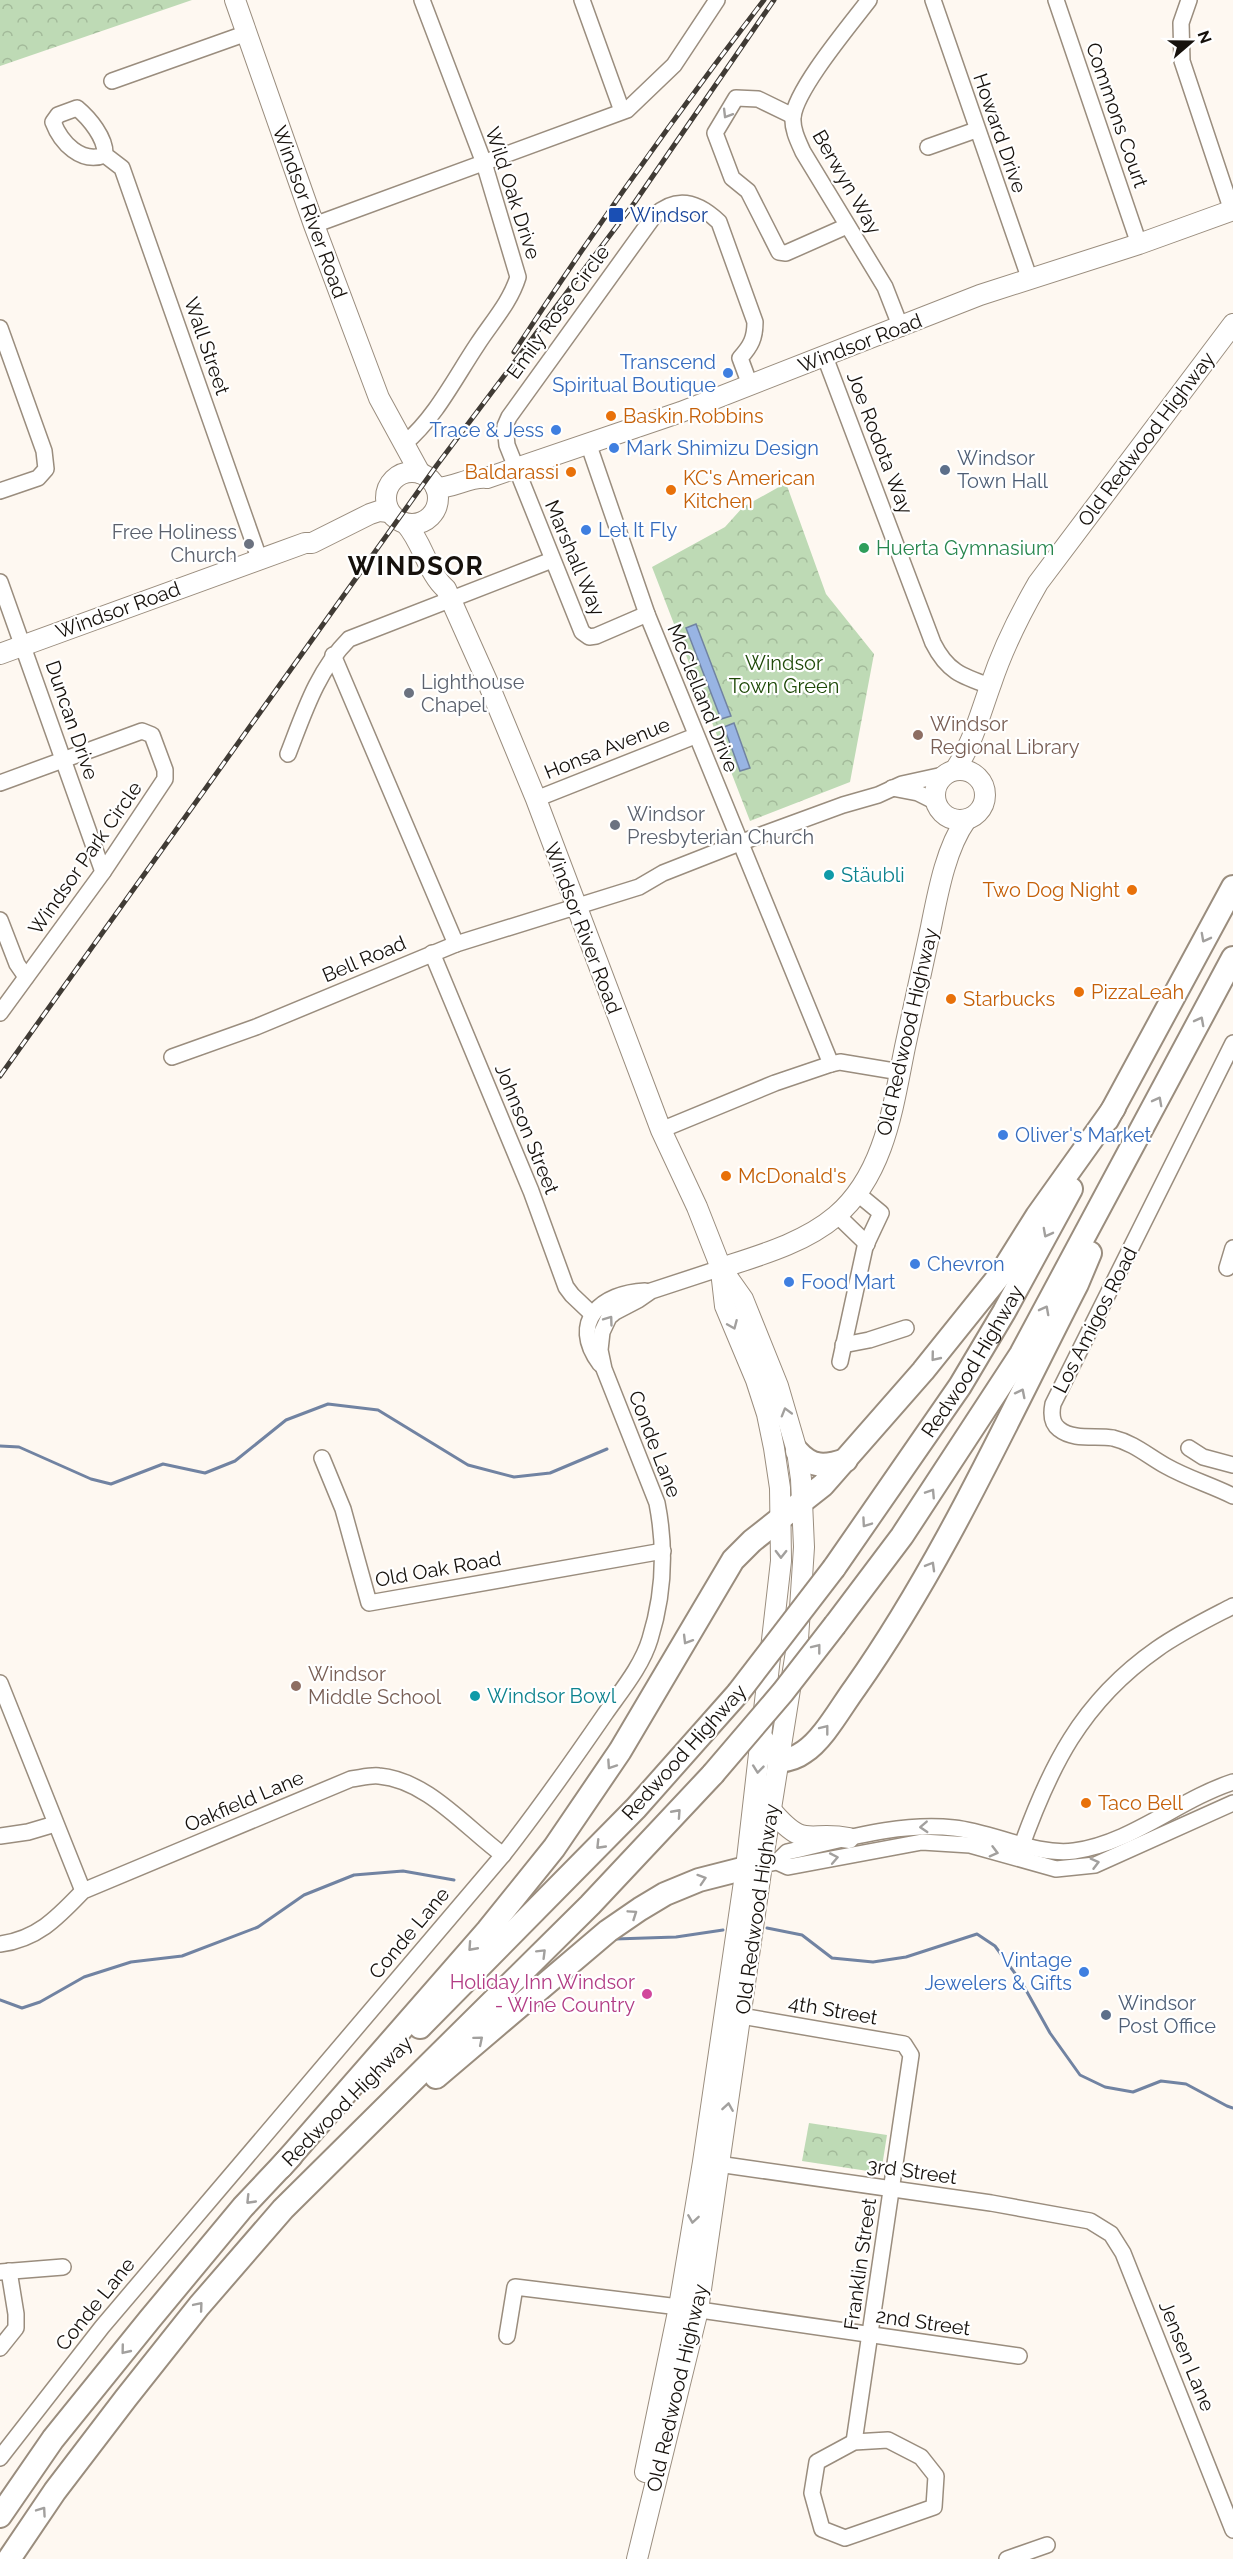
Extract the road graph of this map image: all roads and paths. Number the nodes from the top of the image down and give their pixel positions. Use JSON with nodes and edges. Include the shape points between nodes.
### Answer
{"nodes":[{"id":1,"x":236,"y":0,"type":"edge"},
{"id":2,"x":422,"y":0,"type":"edge"},
{"id":3,"x":582,"y":0,"type":"edge"},
{"id":4,"x":699,"y":0,"type":"edge"},
{"id":5,"x":717,"y":0,"type":"edge"},
{"id":6,"x":868,"y":0,"type":"edge"},
{"id":7,"x":933,"y":0,"type":"edge"},
{"id":8,"x":1056,"y":0,"type":"edge"},
{"id":9,"x":1189,"y":0,"type":"edge"},
{"id":10,"x":705,"y":18,"type":"junction"},
{"id":11,"x":247,"y":33,"type":"junction"},
{"id":12,"x":112,"y":81,"type":"dead end"},
{"id":13,"x":622,"y":111,"type":"junction"},
{"id":14,"x":793,"y":116,"type":"junction"},
{"id":15,"x":976,"y":130,"type":"junction"},
{"id":16,"x":928,"y":147,"type":"dead end"},
{"id":17,"x":105,"y":155,"type":"dead end"},
{"id":18,"x":484,"y":163,"type":"junction"},
{"id":19,"x":1233,"y":211,"type":"edge"},
{"id":20,"x":314,"y":225,"type":"junction"},
{"id":21,"x":847,"y":226,"type":"junction"},
{"id":22,"x":1139,"y":244,"type":"junction"},
{"id":23,"x":1030,"y":280,"type":"junction"},
{"id":24,"x":1233,"y":324,"type":"edge"},
{"id":25,"x":0,"y":328,"type":"edge"},
{"id":26,"x":901,"y":328,"type":"junction"},
{"id":27,"x":825,"y":357,"type":"junction"},
{"id":28,"x":6,"y":368,"type":"edge"},
{"id":29,"x":750,"y":385,"type":"junction"},
{"id":30,"x":390,"y":421,"type":"junction"},
{"id":31,"x":405,"y":443,"type":"junction"},
{"id":32,"x":588,"y":443,"type":"junction"},
{"id":33,"x":516,"y":469,"type":"junction"},
{"id":34,"x":420,"y":473,"type":"junction"},
{"id":35,"x":487,"y":478,"type":"junction"},
{"id":36,"x":393,"y":482,"type":"junction"},
{"id":37,"x":436,"y":488,"type":"junction"},
{"id":38,"x":0,"y":491,"type":"edge"},
{"id":39,"x":389,"y":512,"type":"junction"},
{"id":40,"x":432,"y":515,"type":"junction"},
{"id":41,"x":406,"y":524,"type":"junction"},
{"id":42,"x":305,"y":543,"type":"junction"},
{"id":43,"x":259,"y":558,"type":"junction"},
{"id":44,"x":552,"y":560,"type":"junction"},
{"id":45,"x":0,"y":582,"type":"edge"},
{"id":46,"x":448,"y":594,"type":"junction"},
{"id":47,"x":647,"y":614,"type":"junction"},
{"id":48,"x":24,"y":645,"type":"junction"},
{"id":49,"x":0,"y":654,"type":"edge"},
{"id":50,"x":333,"y":655,"type":"junction"},
{"id":51,"x":990,"y":686,"type":"junction"},
{"id":52,"x":982,"y":716,"type":"junction"},
{"id":53,"x":695,"y":736,"type":"junction"},
{"id":54,"x":288,"y":754,"type":"dead end"},
{"id":55,"x":63,"y":760,"type":"junction"},
{"id":56,"x":949,"y":772,"type":"junction"},
{"id":57,"x":981,"y":780,"type":"junction"},
{"id":58,"x":0,"y":783,"type":"edge"},
{"id":59,"x":892,"y":788,"type":"junction"},
{"id":60,"x":536,"y":799,"type":"junction"},
{"id":61,"x":938,"y":806,"type":"junction"},
{"id":62,"x":966,"y":820,"type":"junction"},
{"id":63,"x":742,"y":842,"type":"junction"},
{"id":64,"x":103,"y":872,"type":"junction"},
{"id":65,"x":1233,"y":886,"type":"edge"},
{"id":66,"x":939,"y":887,"type":"junction"},
{"id":67,"x":575,"y":907,"type":"junction"},
{"id":68,"x":0,"y":920,"type":"edge"},
{"id":69,"x":456,"y":944,"type":"junction"},
{"id":70,"x":432,"y":953,"type":"junction"},
{"id":71,"x":1233,"y":958,"type":"edge"},
{"id":72,"x":26,"y":977,"type":"junction"},
{"id":73,"x":0,"y":1013,"type":"edge"},
{"id":74,"x":1231,"y":1051,"type":"edge"},
{"id":75,"x":172,"y":1057,"type":"dead end"},
{"id":76,"x":831,"y":1064,"type":"junction"},
{"id":77,"x":900,"y":1072,"type":"junction"},
{"id":78,"x":1114,"y":1107,"type":"junction"},
{"id":79,"x":661,"y":1130,"type":"junction"},
{"id":80,"x":1142,"y":1130,"type":"junction"},
{"id":81,"x":858,"y":1194,"type":"junction"},
{"id":82,"x":837,"y":1215,"type":"junction"},
{"id":83,"x":867,"y":1244,"type":"junction"},
{"id":84,"x":1233,"y":1248,"type":"edge"},
{"id":85,"x":721,"y":1268,"type":"junction"},
{"id":86,"x":1227,"y":1268,"type":"dead end"},
{"id":87,"x":651,"y":1291,"type":"junction"},
{"id":88,"x":592,"y":1314,"type":"junction"},
{"id":89,"x":906,"y":1328,"type":"dead end"},
{"id":90,"x":843,"y":1345,"type":"junction"},
{"id":91,"x":840,"y":1362,"type":"dead end"},
{"id":92,"x":604,"y":1369,"type":"junction"},
{"id":93,"x":1189,"y":1448,"type":"dead end"},
{"id":94,"x":797,"y":1451,"type":"junction"},
{"id":95,"x":322,"y":1458,"type":"dead end"},
{"id":96,"x":846,"y":1460,"type":"junction"},
{"id":97,"x":1233,"y":1465,"type":"edge"},
{"id":98,"x":1233,"y":1496,"type":"edge"},
{"id":99,"x":803,"y":1502,"type":"junction"},
{"id":100,"x":781,"y":1519,"type":"junction"},
{"id":101,"x":663,"y":1551,"type":"junction"},
{"id":102,"x":1233,"y":1605,"type":"edge"},
{"id":103,"x":1,"y":1691,"type":"edge"},
{"id":104,"x":761,"y":1738,"type":"junction"},
{"id":105,"x":778,"y":1761,"type":"junction"},
{"id":106,"x":1233,"y":1782,"type":"edge"},
{"id":107,"x":1233,"y":1803,"type":"edge"},
{"id":108,"x":771,"y":1810,"type":"junction"},
{"id":109,"x":55,"y":1824,"type":"junction"},
{"id":110,"x":0,"y":1836,"type":"edge"},
{"id":111,"x":849,"y":1838,"type":"junction"},
{"id":112,"x":1020,"y":1851,"type":"junction"},
{"id":113,"x":503,"y":1855,"type":"junction"},
{"id":114,"x":762,"y":1865,"type":"junction"},
{"id":115,"x":83,"y":1891,"type":"junction"},
{"id":116,"x":0,"y":1944,"type":"edge"},
{"id":117,"x":741,"y":2016,"type":"junction"},
{"id":118,"x":911,"y":2055,"type":"joint"},
{"id":119,"x":711,"y":2163,"type":"junction"},
{"id":120,"x":281,"y":2167,"type":"junction"},
{"id":121,"x":306,"y":2186,"type":"junction"},
{"id":122,"x":891,"y":2190,"type":"junction"},
{"id":123,"x":1111,"y":2234,"type":"joint"},
{"id":124,"x":63,"y":2267,"type":"dead end"},
{"id":125,"x":4,"y":2271,"type":"edge"},
{"id":126,"x":689,"y":2309,"type":"junction"},
{"id":127,"x":507,"y":2336,"type":"dead end"},
{"id":128,"x":870,"y":2336,"type":"junction"},
{"id":129,"x":0,"y":2349,"type":"edge"},
{"id":130,"x":1019,"y":2356,"type":"dead end"},
{"id":131,"x":854,"y":2442,"type":"junction"},
{"id":132,"x":0,"y":2458,"type":"edge"},
{"id":133,"x":0,"y":2516,"type":"edge"},
{"id":134,"x":1233,"y":2530,"type":"edge"},
{"id":135,"x":1047,"y":2545,"type":"dead end"},
{"id":136,"x":9,"y":2559,"type":"edge"},
{"id":137,"x":626,"y":2559,"type":"edge"},
{"id":138,"x":637,"y":2559,"type":"edge"},
{"id":139,"x":1007,"y":2559,"type":"edge"}],
"edges":[{"from":1,"to":11,"type":"main road","name":"Windsor River Road"},
{"from":2,"to":18,"type":"street","name":"Wild Oak Drive"},
{"from":3,"to":13,"type":"street"},
{"from":4,"to":10,"type":"street"},
{"from":5,"to":10,"type":"street"},
{"from":6,"to":14,"type":"street","name":"Berwyn Way","via":[[807,84]]},
{"from":7,"to":15,"type":"street","name":"Howard Drive"},
{"from":8,"to":22,"type":"street","name":"Commons Court"},
{"from":9,"to":19,"type":"street","via":[[1181,23],[1182,62]]},
{"from":10,"to":13,"type":"street","via":[[674,66]]},
{"from":11,"to":12,"type":"street"},
{"from":11,"to":20,"type":"main road","name":"Windsor River Road"},
{"from":13,"to":18,"type":"street"},
{"from":14,"to":21,"type":"street","name":"Berwyn Way","via":[[795,136]]},
{"from":14,"to":21,"type":"street","one_way":true,"via":[[758,99],[736,98],[715,133],[732,178],[748,191],[779,252],[786,253]]},
{"from":15,"to":16,"type":"street"},
{"from":15,"to":23,"type":"street","name":"Howard Drive"},
{"from":17,"to":43,"type":"street","name":"Wall Street","via":[[122,168]]},
{"from":18,"to":20,"type":"street"},
{"from":18,"to":31,"type":"street","name":"Wild Oak Drive","via":[[518,278],[513,294],[464,366]]},
{"from":19,"to":22,"type":"main road","name":"Windsor Road"},
{"from":20,"to":30,"type":"main road","name":"Windsor River Road"},
{"from":21,"to":26,"type":"street","name":"Berwyn Way","via":[[885,287]]},
{"from":22,"to":23,"type":"main road","name":"Windsor Road"},
{"from":23,"to":26,"type":"main road","name":"Windsor Road","via":[[980,295]]},
{"from":24,"to":51,"type":"main road","name":"Old Redwood Highway","via":[[1038,583],[1013,627]]},
{"from":25,"to":28,"type":"street"},
{"from":26,"to":27,"type":"main road","name":"Windsor Road"},
{"from":27,"to":29,"type":"main road","name":"Windsor Road"},
{"from":27,"to":51,"type":"street","name":"Joe Rodota Way","via":[[940,657],[955,672]]},
{"from":28,"to":38,"type":"street","via":[[44,451],[46,469],[38,478]]},
{"from":29,"to":32,"type":"main road","name":"Windsor Road"},
{"from":29,"to":33,"type":"street","name":"Emily Rose Circle","via":[[740,358],[751,346],[755,322],[719,222],[695,204],[663,208],[509,417],[506,435]]},
{"from":30,"to":31,"type":"main road","name":"Windsor River Road"},
{"from":30,"to":36,"type":"main road","name":"Windsor River Road","via":[[399,455]]},
{"from":31,"to":34,"type":"main road","name":"Windsor River Road"},
{"from":32,"to":33,"type":"main road","name":"Windsor Road"},
{"from":32,"to":47,"type":"street","name":"McClelland Drive"},
{"from":33,"to":35,"type":"main road","name":"Windsor Road"},
{"from":33,"to":44,"type":"street","name":"Marshall Way"},
{"from":34,"to":36,"type":"main road","via":[[407,472]]},
{"from":34,"to":37,"type":"main road"},
{"from":35,"to":37,"type":"main road","name":"Windsor Road"},
{"from":35,"to":40,"type":"main road","name":"Windsor Road","via":[[483,485]]},
{"from":36,"to":39,"type":"main road","via":[[385,500]]},
{"from":36,"to":42,"type":"main road","name":"Windsor Road"},
{"from":37,"to":40,"type":"main road","via":[[438,499]]},
{"from":39,"to":41,"type":"main road"},
{"from":39,"to":42,"type":"main road","name":"Windsor Road","via":[[370,514]]},
{"from":40,"to":41,"type":"main road","via":[[418,524]]},
{"from":40,"to":46,"type":"main road","name":"Windsor River Road","via":[[433,549],[447,580]]},
{"from":41,"to":46,"type":"main road","name":"Windsor River Road"},
{"from":42,"to":43,"type":"main road","name":"Windsor Road"},
{"from":43,"to":48,"type":"main road","name":"Windsor Road"},
{"from":44,"to":46,"type":"street"},
{"from":44,"to":47,"type":"street","name":"Marshall Way","via":[[582,632],[589,637]]},
{"from":45,"to":48,"type":"street","name":"Duncan Drive"},
{"from":46,"to":50,"type":"street","via":[[349,639]]},
{"from":46,"to":60,"type":"main road","name":"Windsor River Road"},
{"from":47,"to":53,"type":"street","name":"McClelland Drive"},
{"from":48,"to":49,"type":"main road","name":"Windsor Road"},
{"from":48,"to":55,"type":"street","name":"Duncan Drive"},
{"from":50,"to":54,"type":"street","via":[[316,684]]},
{"from":50,"to":69,"type":"street"},
{"from":51,"to":52,"type":"main road","name":"Old Redwood Highway"},
{"from":52,"to":56,"type":"main road","name":"Old Redwood Highway","via":[[966,753]]},
{"from":52,"to":57,"type":"main road","name":"Old Redwood Highway"},
{"from":53,"to":60,"type":"street","name":"Honsa Avenue"},
{"from":53,"to":63,"type":"street","name":"McClelland Drive"},
{"from":55,"to":58,"type":"street","name":"Windsor Park Circle"},
{"from":55,"to":64,"type":"street","name":"Duncan Drive"},
{"from":55,"to":64,"type":"street","name":"Windsor Park Circle","via":[[142,731],[152,735],[162,761],[165,779]]},
{"from":56,"to":57,"type":"main road","via":[[970,771]]},
{"from":56,"to":59,"type":"street","name":"Bell Road"},
{"from":56,"to":61,"type":"main road","via":[[935,788]]},
{"from":57,"to":62,"type":"main road","via":[[984,803]]},
{"from":59,"to":61,"type":"street","via":[[918,793]]},
{"from":59,"to":63,"type":"street","name":"Bell Road"},
{"from":60,"to":67,"type":"main road","name":"Windsor River Road"},
{"from":61,"to":62,"type":"main road","via":[[951,819]]},
{"from":61,"to":66,"type":"main road","name":"Old Redwood Highway"},
{"from":62,"to":66,"type":"main road","name":"Old Redwood Highway","via":[[955,837]]},
{"from":63,"to":67,"type":"street","name":"Bell Road","via":[[663,873],[639,887]]},
{"from":63,"to":76,"type":"street","name":"McClelland Drive"},
{"from":64,"to":72,"type":"street","name":"Windsor Park Circle"},
{"from":65,"to":78,"type":"highway","name":"Redwood Highway","one_way":true},
{"from":66,"to":77,"type":"main road","name":"Old Redwood Highway"},
{"from":67,"to":69,"type":"street","name":"Bell Road"},
{"from":67,"to":79,"type":"main road","name":"Windsor River Road"},
{"from":68,"to":72,"type":"street"},
{"from":69,"to":70,"type":"street","name":"Bell Road"},
{"from":70,"to":75,"type":"street","name":"Bell Road","via":[[256,1027]]},
{"from":70,"to":88,"type":"street","name":"Johnson Street","via":[[531,1191],[566,1287]]},
{"from":80,"to":71,"type":"highway","name":"Redwood Highway","one_way":true},
{"from":72,"to":73,"type":"street","name":"Windsor Park Circle"},
{"from":74,"to":98,"type":"street","name":"Los Amigos Road","via":[[1051,1414],[1057,1428],[1064,1432],[1130,1444],[1164,1465]]},
{"from":76,"to":77,"type":"street","via":[[840,1062]]},
{"from":76,"to":79,"type":"street"},
{"from":77,"to":81,"type":"main road","name":"Old Redwood Highway","via":[[885,1136]]},
{"from":78,"to":96,"type":"highway","one_way":true,"via":[[1000,1275]]},
{"from":78,"to":120,"type":"highway","name":"Redwood Highway","one_way":true,"bridge":true,"via":[[960,1386],[834,1568],[738,1693],[580,1867]]},
{"from":79,"to":85,"type":"main road","name":"Windsor River Road"},
{"from":105,"to":80,"type":"highway","one_way":true,"via":[[806,1751],[824,1731],[889,1639],[931,1567],[1077,1284]]},
{"from":121,"to":80,"type":"highway","name":"Redwood Highway","one_way":true,"bridge":true,"via":[[590,1905],[713,1774],[783,1692],[902,1536],[1022,1354]]},
{"from":81,"to":82,"type":"main road","name":"Old Redwood Highway"},
{"from":81,"to":83,"type":"street","via":[[881,1213]]},
{"from":82,"to":83,"type":"street"},
{"from":82,"to":85,"type":"main road","name":"Old Redwood Highway","via":[[805,1237]]},
{"from":83,"to":90,"type":"street"},
{"from":84,"to":86,"type":"street"},
{"from":85,"to":87,"type":"street","name":"Conde Lane"},
{"from":94,"to":85,"type":"main road","name":"Old Redwood Highway","one_way":true,"via":[[778,1386],[743,1299]]},
{"from":85,"to":100,"type":"main road","name":"Old Redwood Highway","one_way":true,"via":[[725,1306],[767,1414],[780,1488]]},
{"from":87,"to":88,"type":"street","name":"Conde Lane","via":[[634,1292],[601,1304]]},
{"from":92,"to":87,"type":"street","name":"Conde Lane","one_way":true,"via":[[601,1341],[609,1317]]},
{"from":88,"to":92,"type":"street","name":"Conde Lane","via":[[590,1344]]},
{"from":89,"to":90,"type":"street"},
{"from":90,"to":91,"type":"street"},
{"from":92,"to":101,"type":"street","name":"Conde Lane","via":[[657,1503]]},
{"from":93,"to":97,"type":"street"},
{"from":94,"to":96,"type":"highway","via":[[816,1466]]},
{"from":94,"to":99,"type":"main road","name":"Old Redwood Highway"},
{"from":95,"to":101,"type":"street","name":"Old Oak Road","via":[[343,1509],[369,1603]]},
{"from":96,"to":99,"type":"highway"},
{"from":99,"to":100,"type":"highway"},
{"from":99,"to":105,"type":"main road","name":"Old Redwood Highway","via":[[798,1638]]},
{"from":100,"to":104,"type":"main road","name":"Old Redwood Highway","one_way":true,"via":[[781,1562]]},
{"from":100,"to":120,"type":"highway","one_way":true,"via":[[733,1560],[620,1751],[554,1848],[488,1930]]},
{"from":101,"to":113,"type":"street","name":"Conde Lane","via":[[662,1593],[650,1641],[633,1673],[553,1791]]},
{"from":102,"to":112,"type":"street","via":[[1152,1653],[1087,1714],[1055,1763]]},
{"from":103,"to":109,"type":"street"},
{"from":104,"to":105,"type":"highway"},
{"from":104,"to":114,"type":"main road","name":"Old Redwood Highway","one_way":true},
{"from":105,"to":108,"type":"main road","name":"Old Redwood Highway"},
{"from":106,"to":112,"type":"street","via":[[1112,1840],[1075,1851]]},
{"from":112,"to":107,"type":"street","one_way":true,"via":[[1038,1866],[1056,1869],[1095,1865]]},
{"from":108,"to":111,"type":"main road","via":[[798,1835]]},
{"from":108,"to":114,"type":"main road","name":"Old Redwood Highway"},
{"from":109,"to":110,"type":"street"},
{"from":109,"to":115,"type":"street"},
{"from":112,"to":111,"type":"street","one_way":true,"via":[[982,1832],[927,1826]]},
{"from":111,"to":114,"type":"street","via":[[787,1852]]},
{"from":114,"to":112,"type":"street","one_way":true,"via":[[788,1867],[922,1842]]},
{"from":113,"to":115,"type":"street","name":"Oakfield Lane","via":[[425,1791],[377,1775],[351,1779]]},
{"from":113,"to":132,"type":"street","name":"Conde Lane","via":[[102,2327]]},
{"from":114,"to":117,"type":"main road","name":"Old Redwood Highway"},
{"from":114,"to":119,"type":"main road","name":"Old Redwood Highway"},
{"from":121,"to":114,"type":"highway","one_way":true,"via":[[608,1931],[665,1894],[699,1880]]},
{"from":115,"to":116,"type":"street","name":"Oakfield Lane","via":[[52,1923],[17,1941]]},
{"from":117,"to":118,"type":"street","name":"4th Street","via":[[904,2044]]},
{"from":119,"to":117,"type":"main road","name":"Old Redwood Highway","one_way":true},
{"from":118,"to":122,"type":"street","name":"Franklin Street"},
{"from":119,"to":122,"type":"street","name":"3rd Street"},
{"from":119,"to":126,"type":"main road","name":"Old Redwood Highway"},
{"from":120,"to":133,"type":"highway","name":"Redwood Highway","one_way":true,"via":[[243,2207],[53,2439]]},
{"from":136,"to":121,"type":"highway","name":"Redwood Highway","one_way":true,"via":[[141,2379],[214,2288]]},
{"from":122,"to":123,"type":"street","name":"3rd Street","via":[[1090,2221]]},
{"from":122,"to":128,"type":"street","name":"Franklin Street"},
{"from":123,"to":134,"type":"street","name":"Jensen Lane","via":[[1123,2253]]},
{"from":124,"to":125,"type":"street"},
{"from":125,"to":129,"type":"street","via":[[16,2328]]},
{"from":126,"to":127,"type":"street","name":"2nd Street","via":[[515,2287]]},
{"from":126,"to":128,"type":"street","name":"2nd Street"},
{"from":126,"to":137,"type":"main road","name":"Old Redwood Highway"},
{"from":126,"to":138,"type":"main road","name":"Old Redwood Highway"},
{"from":128,"to":130,"type":"street","name":"2nd Street"},
{"from":128,"to":131,"type":"street","name":"Franklin Street"},
{"from":131,"to":131,"type":"street","via":[[888,2440],[921,2457],[936,2476],[934,2507],[845,2538],[822,2529],[812,2493],[817,2462]]},
{"from":135,"to":139,"type":"street"}]}
